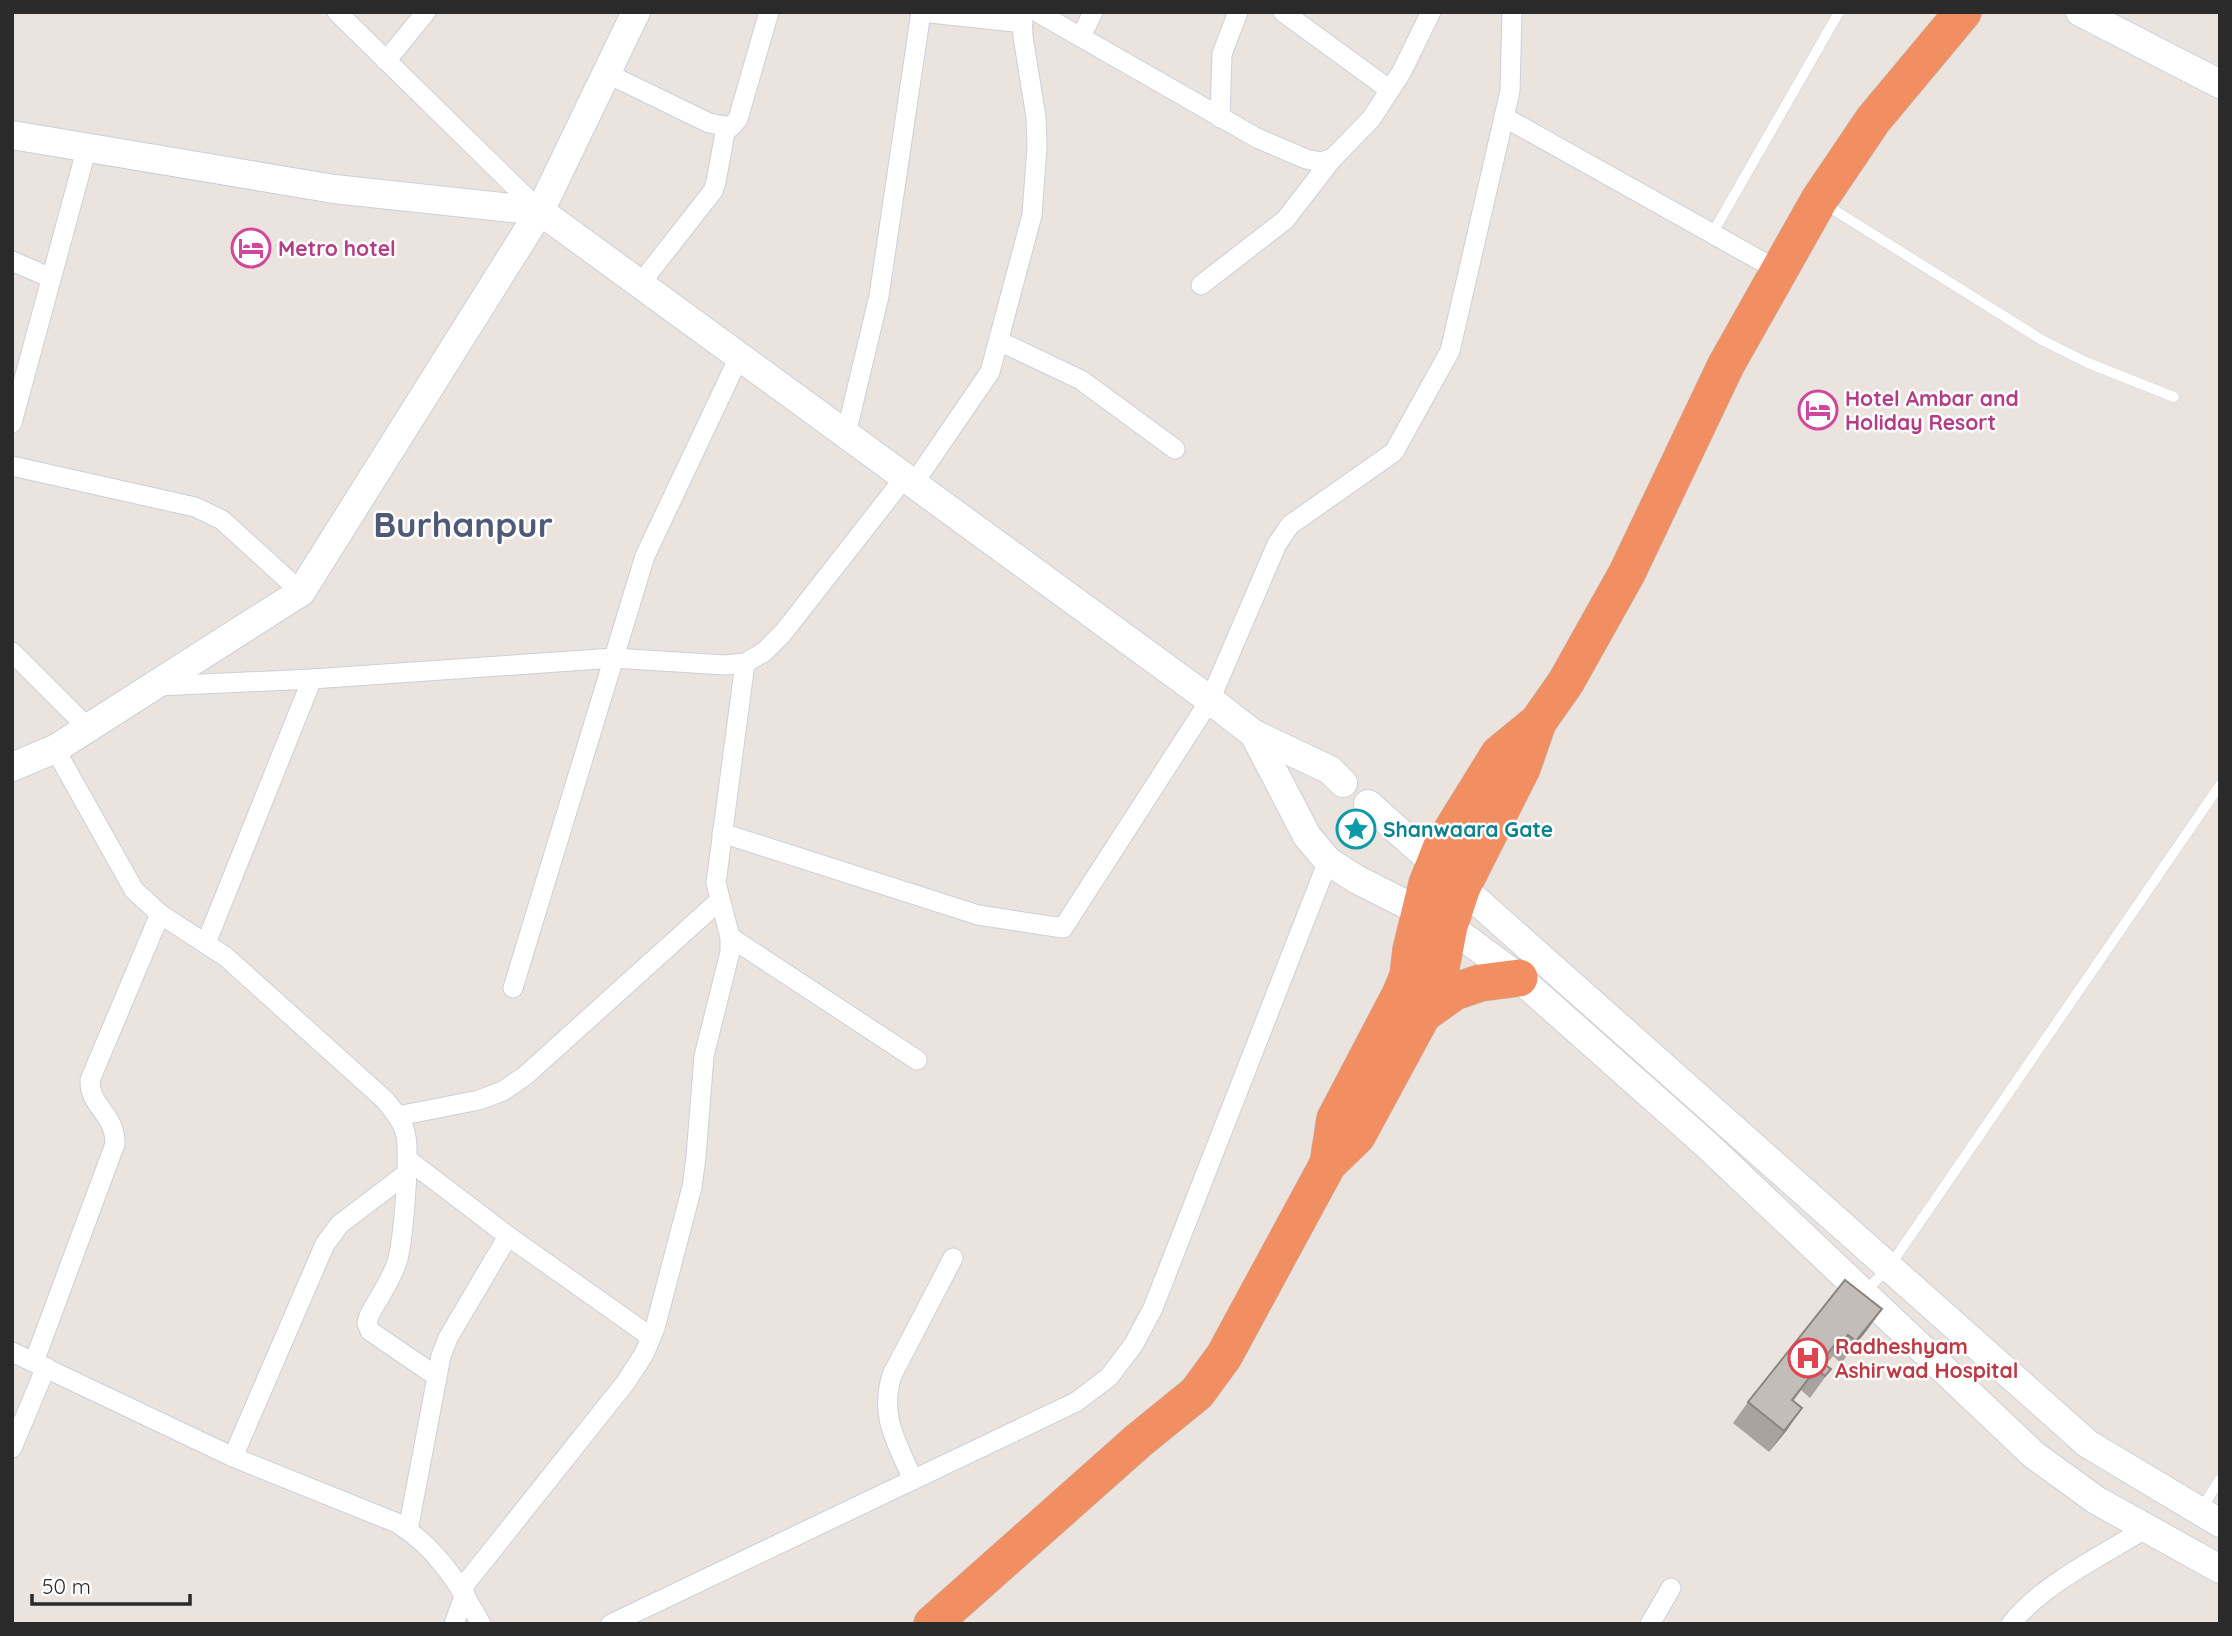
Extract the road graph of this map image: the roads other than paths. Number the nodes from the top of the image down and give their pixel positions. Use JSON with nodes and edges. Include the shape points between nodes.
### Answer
{"nodes":[{"id":1,"x":337,"y":12,"type":"edge"},
{"id":2,"x":426,"y":12,"type":"edge"},
{"id":3,"x":636,"y":12,"type":"edge"},
{"id":4,"x":769,"y":12,"type":"edge"},
{"id":5,"x":921,"y":12,"type":"edge"},
{"id":6,"x":1093,"y":12,"type":"edge"},
{"id":7,"x":1238,"y":12,"type":"edge"},
{"id":8,"x":1283,"y":12,"type":"edge"},
{"id":9,"x":1431,"y":12,"type":"edge"},
{"id":10,"x":1512,"y":12,"type":"edge"},
{"id":11,"x":1839,"y":12,"type":"edge"},
{"id":12,"x":1963,"y":12,"type":"edge"},
{"id":13,"x":2080,"y":12,"type":"edge"},
{"id":14,"x":1027,"y":16,"type":"edge"},
{"id":15,"x":1081,"y":37,"type":"junction"},
{"id":16,"x":386,"y":61,"type":"junction"},
{"id":17,"x":606,"y":73,"type":"junction"},
{"id":18,"x":2220,"y":84,"type":"edge"},
{"id":19,"x":1390,"y":90,"type":"junction"},
{"id":20,"x":1504,"y":117,"type":"junction"},
{"id":21,"x":1220,"y":118,"type":"junction"},
{"id":22,"x":726,"y":127,"type":"junction"},
{"id":23,"x":12,"y":135,"type":"edge"},
{"id":24,"x":86,"y":148,"type":"junction"},
{"id":25,"x":1333,"y":159,"type":"junction"},
{"id":26,"x":1819,"y":200,"type":"junction"},
{"id":27,"x":540,"y":211,"type":"junction"},
{"id":28,"x":1712,"y":234,"type":"junction"},
{"id":29,"x":12,"y":261,"type":"edge"},
{"id":30,"x":1779,"y":271,"type":"junction"},
{"id":31,"x":51,"y":278,"type":"junction"},
{"id":32,"x":640,"y":284,"type":"junction"},
{"id":33,"x":1201,"y":285,"type":"dead end"},
{"id":34,"x":999,"y":341,"type":"junction"},
{"id":35,"x":739,"y":356,"type":"junction"},
{"id":36,"x":2174,"y":397,"type":"dead end"},
{"id":37,"x":12,"y":422,"type":"edge"},
{"id":38,"x":846,"y":434,"type":"junction"},
{"id":39,"x":1175,"y":449,"type":"dead end"},
{"id":40,"x":12,"y":466,"type":"edge"},
{"id":41,"x":909,"y":480,"type":"junction"},
{"id":42,"x":301,"y":593,"type":"junction"},
{"id":43,"x":12,"y":652,"type":"edge"},
{"id":44,"x":614,"y":658,"type":"junction"},
{"id":45,"x":745,"y":663,"type":"junction"},
{"id":46,"x":312,"y":680,"type":"junction"},
{"id":47,"x":153,"y":686,"type":"junction"},
{"id":48,"x":1210,"y":700,"type":"junction"},
{"id":49,"x":88,"y":728,"type":"junction"},
{"id":50,"x":1254,"y":734,"type":"junction"},
{"id":51,"x":55,"y":749,"type":"junction"},
{"id":52,"x":12,"y":767,"type":"edge"},
{"id":53,"x":1343,"y":783,"type":"dead end"},
{"id":54,"x":2220,"y":785,"type":"edge"},
{"id":55,"x":1368,"y":804,"type":"dead end"},
{"id":56,"x":722,"y":832,"type":"junction"},
{"id":57,"x":1328,"y":861,"type":"junction"},
{"id":58,"x":1448,"y":875,"type":"junction"},
{"id":59,"x":719,"y":901,"type":"junction"},
{"id":60,"x":160,"y":914,"type":"junction"},
{"id":61,"x":1434,"y":918,"type":"junction"},
{"id":62,"x":730,"y":937,"type":"junction"},
{"id":63,"x":206,"y":943,"type":"junction"},
{"id":64,"x":1519,"y":978,"type":"junction"},
{"id":65,"x":513,"y":988,"type":"dead end"},
{"id":66,"x":1422,"y":1015,"type":"junction"},
{"id":67,"x":917,"y":1060,"type":"dead end"},
{"id":68,"x":398,"y":1116,"type":"junction"},
{"id":69,"x":1328,"y":1164,"type":"junction"},
{"id":70,"x":407,"y":1166,"type":"junction"},
{"id":71,"x":508,"y":1236,"type":"junction"},
{"id":72,"x":953,"y":1258,"type":"dead end"},
{"id":73,"x":1889,"y":1267,"type":"junction"},
{"id":74,"x":1863,"y":1294,"type":"junction"},
{"id":75,"x":651,"y":1337,"type":"junction"},
{"id":76,"x":12,"y":1352,"type":"edge"},
{"id":77,"x":40,"y":1364,"type":"junction"},
{"id":78,"x":436,"y":1376,"type":"junction"},
{"id":79,"x":12,"y":1448,"type":"edge"},
{"id":80,"x":233,"y":1457,"type":"junction"},
{"id":81,"x":2220,"y":1479,"type":"edge"},
{"id":82,"x":913,"y":1480,"type":"junction"},
{"id":83,"x":2210,"y":1518,"type":"edge"},
{"id":84,"x":2145,"y":1529,"type":"junction"},
{"id":85,"x":408,"y":1530,"type":"junction"},
{"id":86,"x":2220,"y":1569,"type":"edge"},
{"id":87,"x":1671,"y":1588,"type":"dead end"},
{"id":88,"x":463,"y":1591,"type":"junction"},
{"id":89,"x":454,"y":1624,"type":"edge"},
{"id":90,"x":481,"y":1624,"type":"edge"},
{"id":91,"x":611,"y":1624,"type":"edge"},
{"id":92,"x":932,"y":1624,"type":"edge"},
{"id":93,"x":1650,"y":1624,"type":"edge"},
{"id":94,"x":2011,"y":1624,"type":"edge"}],
"edges":[{"from":1,"to":16,"type":"street"},
{"from":2,"to":16,"type":"street"},
{"from":3,"to":17,"type":"main road"},
{"from":4,"to":22,"type":"street","via":[[738,119]]},
{"from":5,"to":14,"type":"street"},
{"from":5,"to":38,"type":"street","via":[[879,296]]},
{"from":6,"to":15,"type":"street"},
{"from":7,"to":21,"type":"street","via":[[1222,54]]},
{"from":8,"to":19,"type":"street"},
{"from":9,"to":19,"type":"street"},
{"from":10,"to":20,"type":"street","via":[[1510,91]]},
{"from":11,"to":28,"type":"lane"},
{"from":12,"to":26,"type":"highway","via":[[1873,120]]},
{"from":13,"to":18,"type":"main road"},
{"from":14,"to":15,"type":"street"},
{"from":14,"to":34,"type":"street","via":[[1023,37],[1038,147],[1034,207]]},
{"from":15,"to":21,"type":"street"},
{"from":16,"to":27,"type":"street"},
{"from":17,"to":22,"type":"street"},
{"from":17,"to":27,"type":"main road"},
{"from":19,"to":25,"type":"street","via":[[1371,119]]},
{"from":20,"to":28,"type":"street"},
{"from":20,"to":48,"type":"street","via":[[1450,351],[1394,453],[1283,534]]},
{"from":21,"to":25,"type":"street","via":[[1283,151],[1321,162]]},
{"from":22,"to":32,"type":"street","via":[[713,191]]},
{"from":23,"to":24,"type":"main road"},
{"from":24,"to":27,"type":"main road","via":[[334,189]]},
{"from":24,"to":31,"type":"street"},
{"from":25,"to":33,"type":"street","via":[[1285,220]]},
{"from":26,"to":30,"type":"highway"},
{"from":26,"to":36,"type":"lane","via":[[2042,340]]},
{"from":27,"to":32,"type":"main road"},
{"from":27,"to":42,"type":"main road"},
{"from":28,"to":30,"type":"street"},
{"from":29,"to":31,"type":"street"},
{"from":30,"to":58,"type":"highway","via":[[1726,365],[1627,573],[1566,682],[1538,722],[1499,754],[1442,846]]},
{"from":31,"to":37,"type":"street"},
{"from":32,"to":35,"type":"main road"},
{"from":34,"to":39,"type":"street","via":[[1081,380]]},
{"from":34,"to":41,"type":"street","via":[[986,379]]},
{"from":35,"to":38,"type":"main road"},
{"from":35,"to":44,"type":"street","via":[[651,541]]},
{"from":38,"to":41,"type":"main road"},
{"from":40,"to":42,"type":"street","via":[[210,513]]},
{"from":41,"to":45,"type":"street","via":[[783,633]]},
{"from":41,"to":48,"type":"main road"},
{"from":42,"to":47,"type":"main road"},
{"from":43,"to":49,"type":"street"},
{"from":44,"to":45,"type":"street"},
{"from":44,"to":46,"type":"street"},
{"from":44,"to":65,"type":"street"},
{"from":45,"to":56,"type":"street"},
{"from":46,"to":47,"type":"street"},
{"from":46,"to":63,"type":"street"},
{"from":47,"to":49,"type":"main road"},
{"from":48,"to":50,"type":"main road"},
{"from":48,"to":56,"type":"street","via":[[1063,928],[978,915]]},
{"from":49,"to":51,"type":"main road"},
{"from":50,"to":53,"type":"main road","via":[[1330,770]]},
{"from":50,"to":57,"type":"main road","via":[[1307,836]]},
{"from":51,"to":52,"type":"main road"},
{"from":51,"to":60,"type":"street","via":[[134,890]]},
{"from":54,"to":73,"type":"lane"},
{"from":55,"to":58,"type":"main road"},
{"from":56,"to":59,"type":"street","via":[[716,883]]},
{"from":57,"to":61,"type":"main road"},
{"from":57,"to":82,"type":"street","via":[[1153,1308],[1134,1344],[1109,1377],[1076,1402]]},
{"from":58,"to":61,"type":"highway"},
{"from":58,"to":73,"type":"main road"},
{"from":59,"to":62,"type":"street"},
{"from":59,"to":68,"type":"street","via":[[503,1091]]},
{"from":60,"to":63,"type":"street"},
{"from":60,"to":77,"type":"street","via":[[90,1080],[93,1098],[111,1120],[115,1144]]},
{"from":61,"to":64,"type":"main road"},
{"from":61,"to":66,"type":"highway","via":[[1437,988]]},
{"from":61,"to":69,"type":"highway","via":[[1400,995],[1335,1119]]},
{"from":62,"to":67,"type":"street"},
{"from":62,"to":75,"type":"street","via":[[704,1056],[692,1187]]},
{"from":63,"to":68,"type":"street"},
{"from":64,"to":66,"type":"highway","via":[[1454,992]]},
{"from":64,"to":74,"type":"main road","via":[[1707,1145]]},
{"from":66,"to":69,"type":"highway","via":[[1357,1136]]},
{"from":68,"to":70,"type":"street","via":[[406,1133]]},
{"from":69,"to":92,"type":"highway","via":[[1224,1356],[1197,1393]]},
{"from":70,"to":71,"type":"street"},
{"from":70,"to":78,"type":"street","via":[[398,1260],[367,1323],[370,1331]]},
{"from":70,"to":80,"type":"street","via":[[340,1224],[325,1244]]},
{"from":71,"to":75,"type":"street"},
{"from":71,"to":78,"type":"street","via":[[448,1338]]},
{"from":72,"to":82,"type":"street","via":[[887,1392],[890,1423]]},
{"from":73,"to":74,"type":"lane"},
{"from":73,"to":83,"type":"main road","via":[[2088,1444]]},
{"from":74,"to":84,"type":"main road","via":[[2035,1455]]},
{"from":75,"to":88,"type":"street","via":[[626,1382]]},
{"from":76,"to":77,"type":"street"},
{"from":77,"to":79,"type":"street"},
{"from":77,"to":80,"type":"street"},
{"from":78,"to":85,"type":"street"},
{"from":80,"to":85,"type":"street"},
{"from":81,"to":83,"type":"lane"},
{"from":82,"to":91,"type":"street"},
{"from":84,"to":86,"type":"main road"},
{"from":84,"to":94,"type":"street","via":[[2053,1587]]},
{"from":85,"to":88,"type":"street","via":[[433,1551]]},
{"from":87,"to":93,"type":"street"},
{"from":88,"to":89,"type":"street"},
{"from":88,"to":90,"type":"street"}]}
